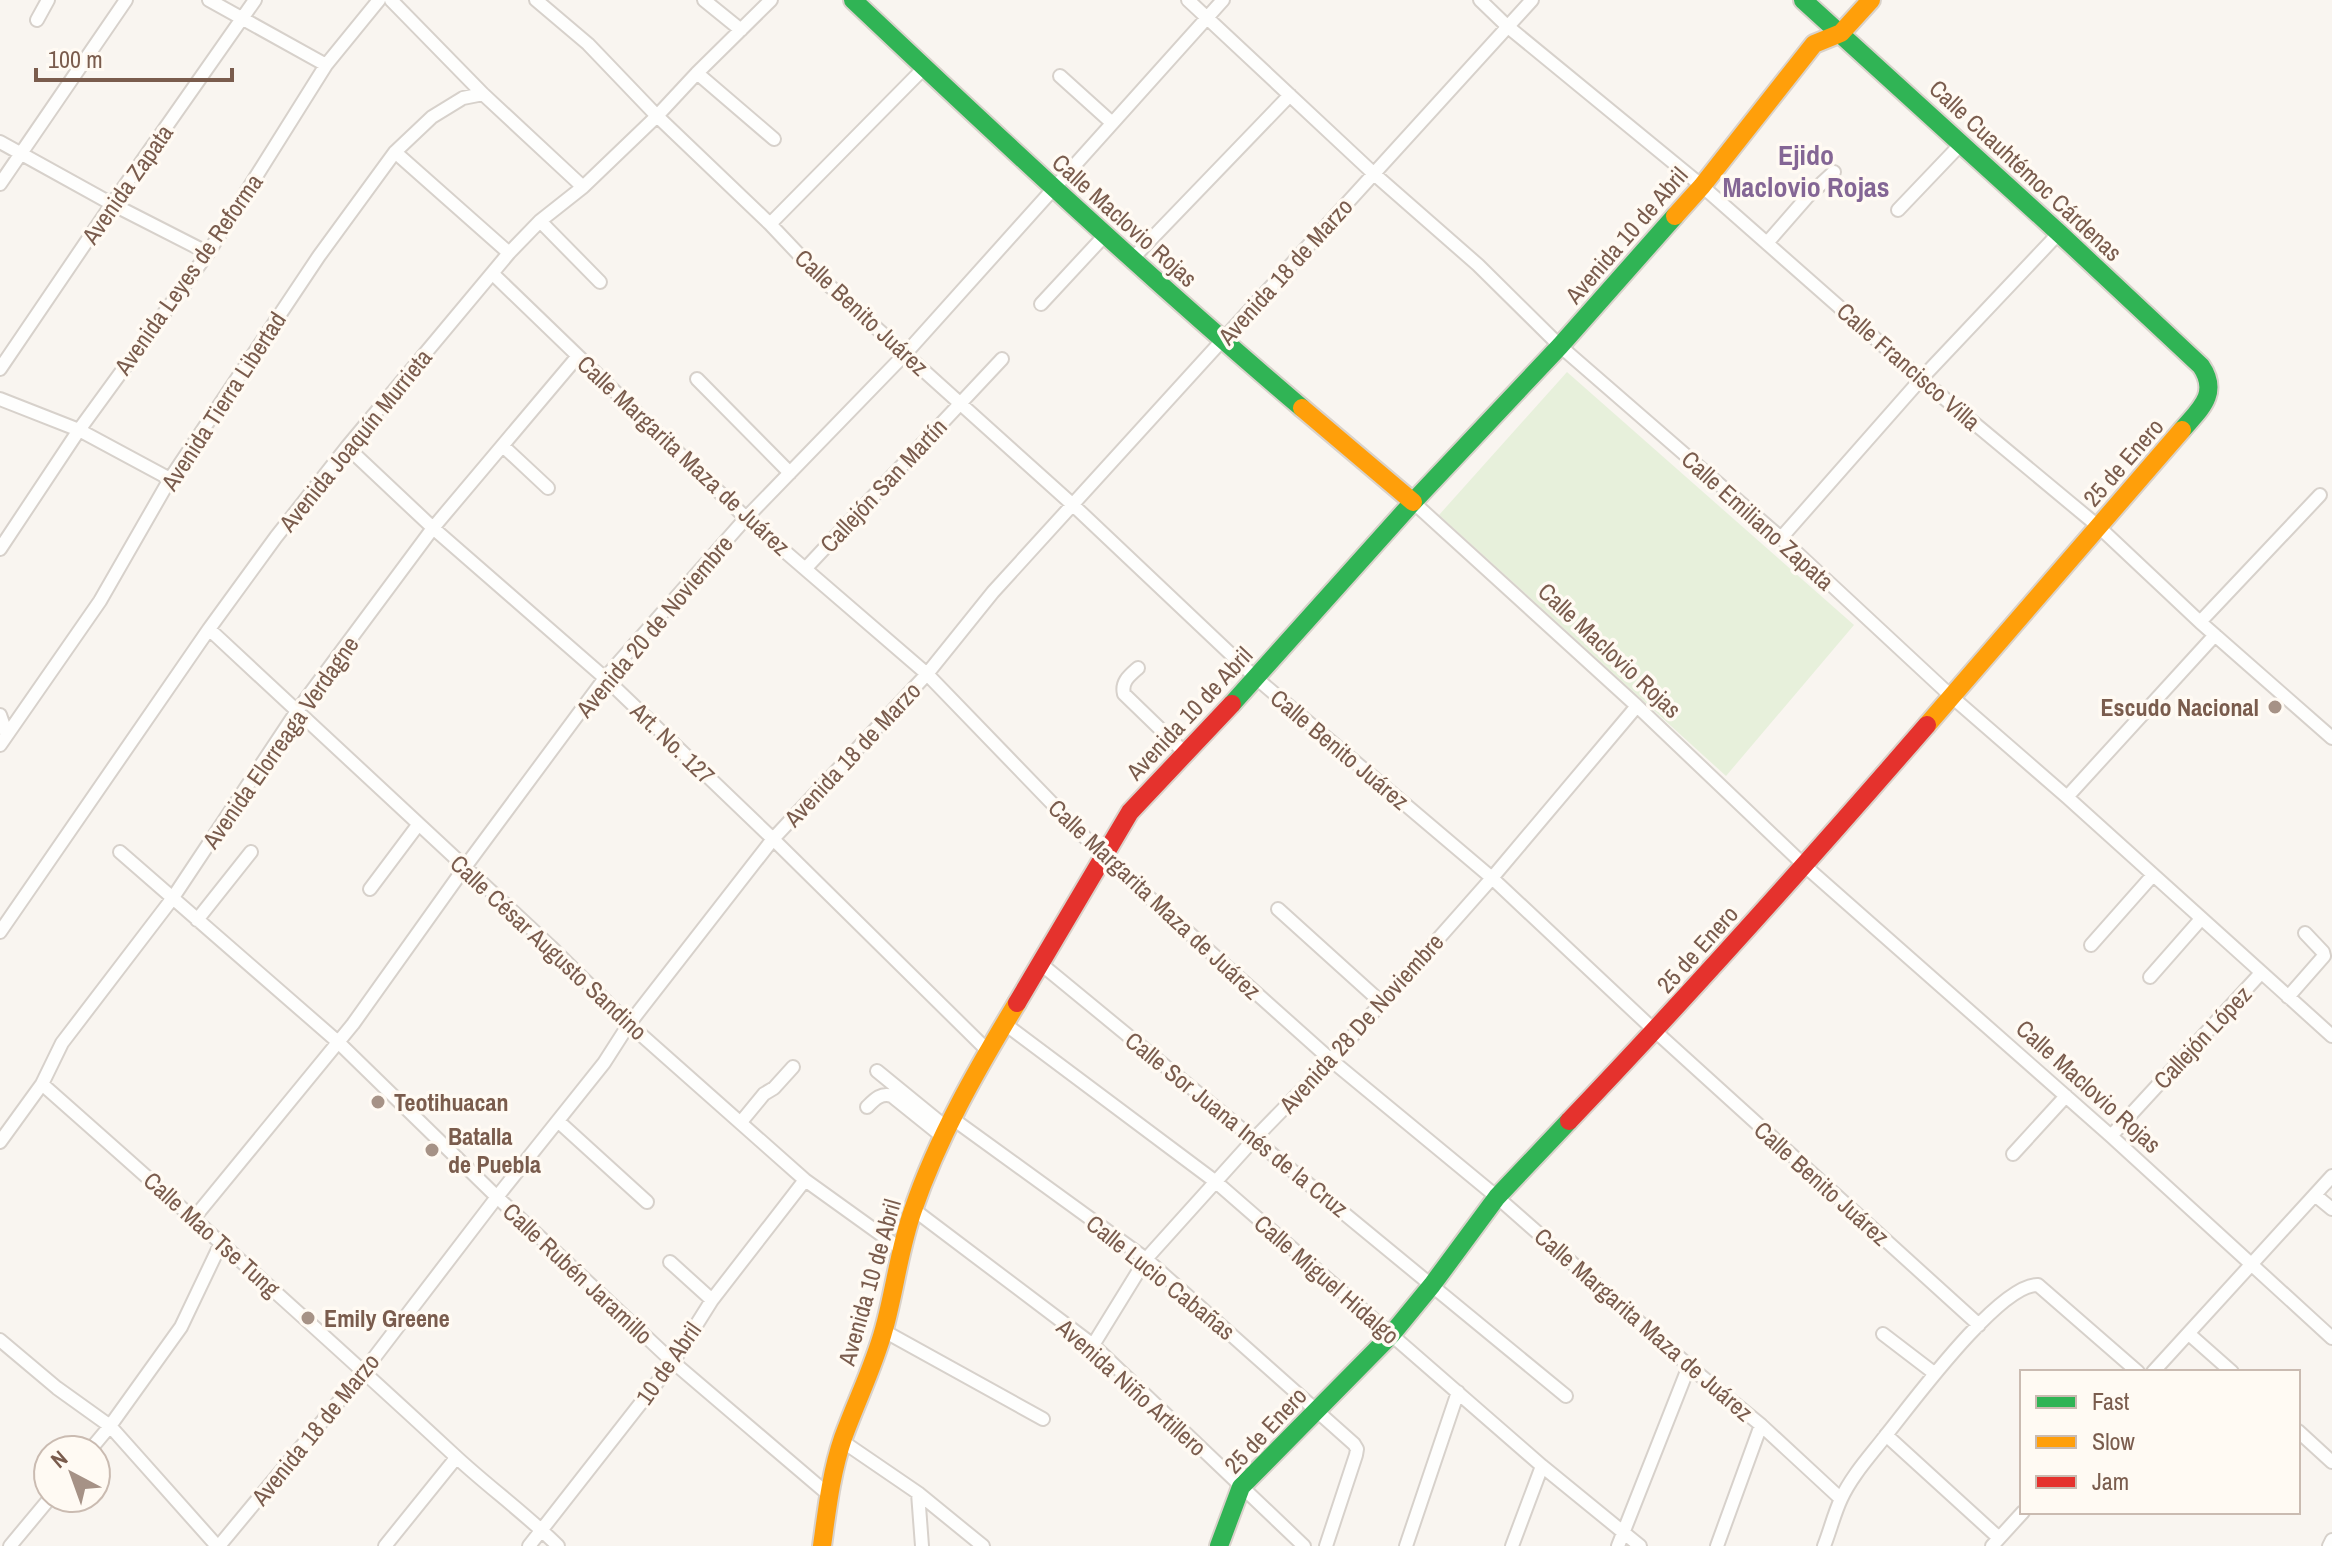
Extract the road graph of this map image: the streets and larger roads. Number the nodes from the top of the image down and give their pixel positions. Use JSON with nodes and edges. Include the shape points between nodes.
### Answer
{"nodes":[{"id":1,"x":48,"y":0,"type":"edge"},
{"id":2,"x":126,"y":0,"type":"edge"},
{"id":3,"x":209,"y":0,"type":"edge"},
{"id":4,"x":255,"y":0,"type":"edge"},
{"id":5,"x":379,"y":0,"type":"edge"},
{"id":6,"x":391,"y":0,"type":"edge"},
{"id":7,"x":536,"y":0,"type":"edge"},
{"id":8,"x":704,"y":0,"type":"edge"},
{"id":9,"x":771,"y":0,"type":"edge"},
{"id":10,"x":853,"y":0,"type":"edge"},
{"id":11,"x":1188,"y":0,"type":"edge"},
{"id":12,"x":1223,"y":0,"type":"edge"},
{"id":13,"x":1480,"y":0,"type":"edge"},
{"id":14,"x":1532,"y":0,"type":"edge"},
{"id":15,"x":1803,"y":0,"type":"edge"},
{"id":16,"x":1871,"y":0,"type":"edge"},
{"id":17,"x":1825,"y":7,"type":"edge"},
{"id":18,"x":243,"y":17,"type":"junction"},
{"id":19,"x":1206,"y":17,"type":"junction"},
{"id":20,"x":37,"y":20,"type":"dead end"},
{"id":21,"x":1507,"y":26,"type":"junction"},
{"id":22,"x":741,"y":30,"type":"junction"},
{"id":23,"x":1841,"y":33,"type":"junction"},
{"id":24,"x":1814,"y":44,"type":"junction"},
{"id":25,"x":326,"y":65,"type":"junction"},
{"id":26,"x":925,"y":67,"type":"junction"},
{"id":27,"x":697,"y":73,"type":"junction"},
{"id":28,"x":1060,"y":76,"type":"dead end"},
{"id":29,"x":483,"y":94,"type":"junction"},
{"id":30,"x":1290,"y":95,"type":"junction"},
{"id":31,"x":657,"y":116,"type":"junction"},
{"id":32,"x":1111,"y":122,"type":"junction"},
{"id":33,"x":774,"y":139,"type":"dead end"},
{"id":34,"x":0,"y":142,"type":"edge"},
{"id":35,"x":1962,"y":143,"type":"junction"},
{"id":36,"x":395,"y":152,"type":"junction"},
{"id":37,"x":20,"y":154,"type":"junction"},
{"id":38,"x":1834,"y":172,"type":"dead end"},
{"id":39,"x":1373,"y":173,"type":"junction"},
{"id":40,"x":0,"y":184,"type":"edge"},
{"id":41,"x":1702,"y":186,"type":"junction"},
{"id":42,"x":583,"y":187,"type":"junction"},
{"id":43,"x":1053,"y":188,"type":"junction"},
{"id":44,"x":112,"y":204,"type":"junction"},
{"id":45,"x":1898,"y":210,"type":"dead end"},
{"id":46,"x":540,"y":221,"type":"junction"},
{"id":47,"x":770,"y":224,"type":"junction"},
{"id":48,"x":2059,"y":233,"type":"junction"},
{"id":49,"x":1106,"y":234,"type":"junction"},
{"id":50,"x":1767,"y":243,"type":"junction"},
{"id":51,"x":208,"y":253,"type":"junction"},
{"id":52,"x":509,"y":253,"type":"junction"},
{"id":53,"x":1133,"y":258,"type":"junction"},
{"id":54,"x":493,"y":274,"type":"junction"},
{"id":55,"x":600,"y":282,"type":"dead end"},
{"id":56,"x":1041,"y":304,"type":"dead end"},
{"id":57,"x":1223,"y":341,"type":"junction"},
{"id":58,"x":1560,"y":346,"type":"junction"},
{"id":59,"x":906,"y":353,"type":"junction"},
{"id":60,"x":578,"y":356,"type":"junction"},
{"id":61,"x":1002,"y":359,"type":"dead end"},
{"id":62,"x":0,"y":369,"type":"edge"},
{"id":63,"x":697,"y":379,"type":"dead end"},
{"id":64,"x":1921,"y":379,"type":"junction"},
{"id":65,"x":2210,"y":382,"type":"joint"},
{"id":66,"x":0,"y":399,"type":"edge"},
{"id":67,"x":960,"y":402,"type":"junction"},
{"id":68,"x":79,"y":430,"type":"junction"},
{"id":69,"x":503,"y":446,"type":"junction"},
{"id":70,"x":347,"y":447,"type":"junction"},
{"id":71,"x":790,"y":473,"type":"junction"},
{"id":72,"x":170,"y":479,"type":"junction"},
{"id":73,"x":548,"y":488,"type":"dead end"},
{"id":74,"x":2320,"y":495,"type":"dead end"},
{"id":75,"x":1413,"y":502,"type":"junction"},
{"id":76,"x":1073,"y":505,"type":"junction"},
{"id":77,"x":746,"y":518,"type":"junction"},
{"id":78,"x":2099,"y":527,"type":"junction"},
{"id":79,"x":433,"y":528,"type":"junction"},
{"id":80,"x":1781,"y":538,"type":"junction"},
{"id":81,"x":0,"y":549,"type":"edge"},
{"id":82,"x":806,"y":568,"type":"junction"},
{"id":83,"x":2200,"y":622,"type":"junction"},
{"id":84,"x":209,"y":629,"type":"junction"},
{"id":85,"x":2215,"y":635,"type":"junction"},
{"id":86,"x":1138,"y":668,"type":"dead end"},
{"id":87,"x":927,"y":674,"type":"junction"},
{"id":88,"x":605,"y":678,"type":"junction"},
{"id":89,"x":1256,"y":678,"type":"junction"},
{"id":90,"x":1952,"y":697,"type":"junction"},
{"id":91,"x":1637,"y":706,"type":"junction"},
{"id":92,"x":297,"y":711,"type":"junction"},
{"id":93,"x":0,"y":715,"type":"edge"},
{"id":94,"x":2332,"y":738,"type":"edge"},
{"id":95,"x":4,"y":740,"type":"edge"},
{"id":96,"x":1185,"y":753,"type":"junction"},
{"id":97,"x":2067,"y":797,"type":"junction"},
{"id":98,"x":418,"y":825,"type":"junction"},
{"id":99,"x":773,"y":839,"type":"junction"},
{"id":100,"x":120,"y":852,"type":"dead end"},
{"id":101,"x":251,"y":852,"type":"dead end"},
{"id":102,"x":1104,"y":857,"type":"junction"},
{"id":103,"x":1805,"y":866,"type":"junction"},
{"id":104,"x":465,"y":867,"type":"junction"},
{"id":105,"x":2153,"y":875,"type":"junction"},
{"id":106,"x":1492,"y":878,"type":"junction"},
{"id":107,"x":370,"y":889,"type":"dead end"},
{"id":108,"x":172,"y":899,"type":"junction"},
{"id":109,"x":1278,"y":909,"type":"dead end"},
{"id":110,"x":2201,"y":919,"type":"junction"},
{"id":111,"x":197,"y":920,"type":"junction"},
{"id":112,"x":0,"y":932,"type":"edge"},
{"id":113,"x":2305,"y":933,"type":"dead end"},
{"id":114,"x":2091,"y":945,"type":"dead end"},
{"id":115,"x":1041,"y":964,"type":"junction"},
{"id":116,"x":2261,"y":973,"type":"junction"},
{"id":117,"x":2150,"y":977,"type":"dead end"},
{"id":118,"x":2288,"y":997,"type":"junction"},
{"id":119,"x":1382,"y":1003,"type":"junction"},
{"id":120,"x":629,"y":1024,"type":"junction"},
{"id":121,"x":1005,"y":1024,"type":"junction"},
{"id":122,"x":1655,"y":1031,"type":"junction"},
{"id":123,"x":2332,"y":1036,"type":"edge"},
{"id":124,"x":338,"y":1042,"type":"junction"},
{"id":125,"x":988,"y":1051,"type":"junction"},
{"id":126,"x":1331,"y":1060,"type":"junction"},
{"id":127,"x":793,"y":1067,"type":"dead end"},
{"id":128,"x":877,"y":1071,"type":"dead end"},
{"id":129,"x":42,"y":1084,"type":"junction"},
{"id":130,"x":2066,"y":1096,"type":"junction"},
{"id":131,"x":867,"y":1107,"type":"dead end"},
{"id":132,"x":559,"y":1122,"type":"junction"},
{"id":133,"x":741,"y":1122,"type":"junction"},
{"id":134,"x":948,"y":1129,"type":"junction"},
{"id":135,"x":2111,"y":1136,"type":"junction"},
{"id":136,"x":1255,"y":1138,"type":"junction"},
{"id":137,"x":0,"y":1142,"type":"edge"},
{"id":138,"x":2013,"y":1154,"type":"dead end"},
{"id":139,"x":2332,"y":1176,"type":"edge"},
{"id":140,"x":805,"y":1180,"type":"junction"},
{"id":141,"x":1216,"y":1182,"type":"junction"},
{"id":142,"x":2315,"y":1195,"type":"junction"},
{"id":143,"x":497,"y":1197,"type":"junction"},
{"id":144,"x":1497,"y":1197,"type":"junction"},
{"id":145,"x":647,"y":1202,"type":"dead end"},
{"id":146,"x":913,"y":1209,"type":"junction"},
{"id":147,"x":2332,"y":1209,"type":"edge"},
{"id":148,"x":194,"y":1218,"type":"junction"},
{"id":149,"x":222,"y":1241,"type":"junction"},
{"id":150,"x":901,"y":1249,"type":"junction"},
{"id":151,"x":1146,"y":1259,"type":"junction"},
{"id":152,"x":670,"y":1262,"type":"dead end"},
{"id":153,"x":2251,"y":1264,"type":"junction"},
{"id":154,"x":1432,"y":1285,"type":"junction"},
{"id":155,"x":712,"y":1300,"type":"junction"},
{"id":156,"x":1979,"y":1325,"type":"junction"},
{"id":157,"x":884,"y":1331,"type":"junction"},
{"id":158,"x":1883,"y":1334,"type":"dead end"},
{"id":159,"x":2189,"y":1334,"type":"junction"},
{"id":160,"x":1391,"y":1335,"type":"junction"},
{"id":161,"x":2332,"y":1338,"type":"edge"},
{"id":162,"x":0,"y":1340,"type":"edge"},
{"id":163,"x":1093,"y":1345,"type":"junction"},
{"id":164,"x":673,"y":1362,"type":"junction"},
{"id":165,"x":1689,"y":1366,"type":"junction"},
{"id":166,"x":2136,"y":1370,"type":"edge"},
{"id":167,"x":2155,"y":1370,"type":"edge"},
{"id":168,"x":2230,"y":1370,"type":"edge"},
{"id":169,"x":364,"y":1371,"type":"junction"},
{"id":170,"x":1934,"y":1373,"type":"junction"},
{"id":171,"x":1458,"y":1392,"type":"junction"},
{"id":172,"x":1566,"y":1396,"type":"dead end"},
{"id":173,"x":1317,"y":1409,"type":"junction"},
{"id":174,"x":1043,"y":1419,"type":"dead end"},
{"id":175,"x":1761,"y":1425,"type":"junction"},
{"id":176,"x":110,"y":1426,"type":"junction"},
{"id":177,"x":2300,"y":1433,"type":"edge"},
{"id":178,"x":103,"y":1434,"type":"edge"},
{"id":179,"x":1886,"y":1435,"type":"junction"},
{"id":180,"x":842,"y":1441,"type":"junction"},
{"id":181,"x":456,"y":1458,"type":"junction"},
{"id":182,"x":2332,"y":1462,"type":"edge"},
{"id":183,"x":1542,"y":1466,"type":"junction"},
{"id":184,"x":1241,"y":1487,"type":"junction"},
{"id":185,"x":918,"y":1493,"type":"junction"},
{"id":186,"x":829,"y":1495,"type":"junction"},
{"id":187,"x":1841,"y":1499,"type":"junction"},
{"id":188,"x":37,"y":1514,"type":"edge"},
{"id":189,"x":2021,"y":1514,"type":"edge"},
{"id":190,"x":542,"y":1529,"type":"junction"},
{"id":191,"x":1289,"y":1532,"type":"junction"},
{"id":192,"x":1624,"y":1532,"type":"junction"},
{"id":193,"x":2332,"y":1540,"type":"edge"},
{"id":194,"x":1996,"y":1542,"type":"edge"},
{"id":195,"x":10,"y":1546,"type":"edge"},
{"id":196,"x":218,"y":1546,"type":"edge"},
{"id":197,"x":385,"y":1546,"type":"edge"},
{"id":198,"x":529,"y":1546,"type":"edge"},
{"id":199,"x":558,"y":1546,"type":"edge"},
{"id":200,"x":822,"y":1546,"type":"edge"},
{"id":201,"x":922,"y":1546,"type":"edge"},
{"id":202,"x":983,"y":1546,"type":"edge"},
{"id":203,"x":1219,"y":1546,"type":"edge"},
{"id":204,"x":1291,"y":1546,"type":"edge"},
{"id":205,"x":1304,"y":1546,"type":"edge"},
{"id":206,"x":1326,"y":1546,"type":"edge"},
{"id":207,"x":1406,"y":1546,"type":"edge"},
{"id":208,"x":1512,"y":1546,"type":"edge"},
{"id":209,"x":1618,"y":1546,"type":"edge"},
{"id":210,"x":1640,"y":1546,"type":"edge"},
{"id":211,"x":1717,"y":1546,"type":"edge"},
{"id":212,"x":1824,"y":1546,"type":"edge"},
{"id":213,"x":2329,"y":1546,"type":"edge"}],
"edges":[{"from":1,"to":20,"type":"street"},
{"from":2,"to":37,"type":"street"},
{"from":3,"to":18,"type":"street"},
{"from":4,"to":18,"type":"street","name":"Avenida Zapata"},
{"from":5,"to":25,"type":"street","name":"Avenida Leyes de Reforma"},
{"from":6,"to":29,"type":"street"},
{"from":7,"to":31,"type":"street","name":"Calle Benito Juárez","via":[[588,44]]},
{"from":8,"to":22,"type":"street"},
{"from":9,"to":22,"type":"street","name":"Avenida Joaquín Murrieta"},
{"from":10,"to":26,"type":"street","name":"Calle Maclovio Rojas"},
{"from":11,"to":19,"type":"street","name":"Calle Emiliano Zapata"},
{"from":12,"to":19,"type":"street","name":"Avenida 20 de Noviembre"},
{"from":13,"to":21,"type":"street","name":"Calle Francisco Villa"},
{"from":14,"to":21,"type":"street","name":"Avenida 18 de Marzo"},
{"from":15,"to":17,"type":"street","name":"Calle Cuauhtémoc Cárdenas"},
{"from":16,"to":23,"type":"street"},
{"from":17,"to":23,"type":"street","name":"Calle Cuauhtémoc Cárdenas"},
{"from":17,"to":24,"type":"street"},
{"from":18,"to":25,"type":"street"},
{"from":18,"to":44,"type":"street","name":"Avenida Zapata"},
{"from":19,"to":30,"type":"street","name":"Calle Emiliano Zapata"},
{"from":19,"to":32,"type":"street","name":"Avenida 20 de Noviembre"},
{"from":21,"to":39,"type":"street","name":"Avenida 18 de Marzo"},
{"from":21,"to":41,"type":"street","name":"Calle Francisco Villa"},
{"from":22,"to":27,"type":"street","name":"Avenida Joaquín Murrieta"},
{"from":23,"to":24,"type":"street"},
{"from":23,"to":35,"type":"street","name":"Calle Cuauhtémoc Cárdenas"},
{"from":24,"to":41,"type":"street","name":"Avenida 10 de Abril"},
{"from":25,"to":51,"type":"street","name":"Avenida Leyes de Reforma"},
{"from":26,"to":43,"type":"street","name":"Calle Maclovio Rojas"},
{"from":26,"to":47,"type":"street"},
{"from":27,"to":31,"type":"street","name":"Avenida Joaquín Murrieta"},
{"from":27,"to":33,"type":"street"},
{"from":28,"to":32,"type":"street"},
{"from":29,"to":36,"type":"street","name":"Avenida Tierra Libertad","via":[[463,98],[432,117]]},
{"from":29,"to":42,"type":"street"},
{"from":30,"to":39,"type":"street","name":"Calle Emiliano Zapata"},
{"from":30,"to":53,"type":"street"},
{"from":31,"to":42,"type":"street","name":"Avenida Joaquín Murrieta"},
{"from":31,"to":47,"type":"street","name":"Calle Benito Juárez"},
{"from":32,"to":43,"type":"street","name":"Avenida 20 de Noviembre"},
{"from":34,"to":37,"type":"street"},
{"from":35,"to":45,"type":"street"},
{"from":35,"to":48,"type":"street","name":"Calle Cuauhtémoc Cárdenas"},
{"from":36,"to":52,"type":"street"},
{"from":36,"to":72,"type":"street","name":"Avenida Tierra Libertad"},
{"from":37,"to":40,"type":"street"},
{"from":37,"to":44,"type":"street"},
{"from":38,"to":50,"type":"street"},
{"from":39,"to":57,"type":"street","name":"Avenida 18 de Marzo"},
{"from":39,"to":58,"type":"street","name":"Calle Emiliano Zapata"},
{"from":41,"to":50,"type":"street","name":"Calle Francisco Villa"},
{"from":41,"to":58,"type":"street","name":"Avenida 10 de Abril"},
{"from":42,"to":46,"type":"street","name":"Avenida Joaquín Murrieta"},
{"from":43,"to":49,"type":"street","name":"Calle Maclovio Rojas"},
{"from":43,"to":59,"type":"street","name":"Avenida 20 de Noviembre"},
{"from":44,"to":51,"type":"street"},
{"from":44,"to":62,"type":"street","name":"Avenida Zapata"},
{"from":46,"to":52,"type":"street","name":"Avenida Joaquín Murrieta"},
{"from":46,"to":55,"type":"street"},
{"from":47,"to":59,"type":"street","name":"Calle Benito Juárez","via":[[823,280]]},
{"from":48,"to":64,"type":"street"},
{"from":48,"to":65,"type":"street","name":"Calle Cuauhtémoc Cárdenas","via":[[2201,366]]},
{"from":49,"to":53,"type":"street","name":"Calle Maclovio Rojas"},
{"from":49,"to":56,"type":"street"},
{"from":50,"to":64,"type":"street","name":"Calle Francisco Villa"},
{"from":51,"to":68,"type":"street","name":"Avenida Leyes de Reforma"},
{"from":52,"to":54,"type":"street","name":"Avenida Joaquín Murrieta"},
{"from":53,"to":57,"type":"street","name":"Calle Maclovio Rojas"},
{"from":54,"to":60,"type":"street","name":"Calle Margarita Maza de Juárez"},
{"from":54,"to":70,"type":"street","name":"Avenida Joaquín Murrieta"},
{"from":57,"to":75,"type":"street","name":"Calle Maclovio Rojas"},
{"from":57,"to":76,"type":"street","name":"Avenida 18 de Marzo"},
{"from":58,"to":75,"type":"street","name":"Avenida 10 de Abril"},
{"from":58,"to":80,"type":"street","name":"Calle Emiliano Zapata"},
{"from":59,"to":67,"type":"street","name":"Calle Benito Juárez"},
{"from":59,"to":71,"type":"street","name":"Avenida 20 de Noviembre"},
{"from":60,"to":69,"type":"street","name":"Avenida Elorreaga Verdagne"},
{"from":60,"to":77,"type":"street","name":"Calle Margarita Maza de Juárez"},
{"from":61,"to":67,"type":"street","name":"Callejón San Martín"},
{"from":63,"to":71,"type":"street"},
{"from":64,"to":78,"type":"street","name":"Calle Francisco Villa"},
{"from":64,"to":80,"type":"street"},
{"from":65,"to":78,"type":"street","name":"25 de Enero","via":[[2205,403]]},
{"from":66,"to":68,"type":"street"},
{"from":67,"to":76,"type":"street","name":"Calle Benito Juárez"},
{"from":67,"to":82,"type":"street","name":"Callejón San Martín"},
{"from":68,"to":72,"type":"street"},
{"from":68,"to":81,"type":"street","name":"Avenida Leyes de Reforma"},
{"from":69,"to":73,"type":"street"},
{"from":69,"to":79,"type":"street","name":"Avenida Elorreaga Verdagne"},
{"from":70,"to":79,"type":"street","name":"Art. No. 127"},
{"from":70,"to":84,"type":"street","name":"Avenida Joaquín Murrieta"},
{"from":71,"to":77,"type":"street","name":"Avenida 20 de Noviembre"},
{"from":72,"to":95,"type":"street","name":"Avenida Tierra Libertad","via":[[100,601]]},
{"from":74,"to":83,"type":"street"},
{"from":75,"to":89,"type":"street","name":"Avenida 10 de Abril"},
{"from":75,"to":91,"type":"street","name":"Calle Maclovio Rojas"},
{"from":76,"to":87,"type":"street","name":"Avenida 18 de Marzo"},
{"from":76,"to":89,"type":"street","name":"Calle Benito Juárez"},
{"from":77,"to":82,"type":"street","name":"Calle Margarita Maza de Juárez"},
{"from":77,"to":88,"type":"street","name":"Avenida 20 de Noviembre"},
{"from":78,"to":83,"type":"street","name":"Calle Francisco Villa"},
{"from":78,"to":90,"type":"street","name":"25 de Enero"},
{"from":79,"to":88,"type":"street","name":"Art. No. 127"},
{"from":79,"to":92,"type":"street","name":"Avenida Elorreaga Verdagne"},
{"from":80,"to":90,"type":"street","name":"Calle Emiliano Zapata"},
{"from":82,"to":87,"type":"street","name":"Calle Margarita Maza de Juárez"},
{"from":83,"to":85,"type":"street","name":"Calle Francisco Villa"},
{"from":84,"to":92,"type":"street","name":"Calle César Augusto Sandino"},
{"from":84,"to":112,"type":"street","name":"Avenida Joaquín Murrieta"},
{"from":85,"to":94,"type":"street","name":"Calle Francisco Villa"},
{"from":85,"to":97,"type":"street"},
{"from":86,"to":96,"type":"street","via":[[1126,680],[1124,694]]},
{"from":87,"to":99,"type":"street","name":"Avenida 18 de Marzo"},
{"from":87,"to":102,"type":"street","name":"Calle Margarita Maza de Juárez"},
{"from":88,"to":99,"type":"street","name":"Art. No. 127"},
{"from":88,"to":104,"type":"street","name":"Avenida 20 de Noviembre"},
{"from":89,"to":96,"type":"street","name":"Avenida 10 de Abril"},
{"from":89,"to":106,"type":"street","name":"Calle Benito Juárez"},
{"from":90,"to":97,"type":"street","name":"Calle Emiliano Zapata"},
{"from":90,"to":103,"type":"street","name":"25 de Enero"},
{"from":91,"to":103,"type":"street","name":"Calle Maclovio Rojas"},
{"from":91,"to":106,"type":"street","name":"Avenida 28 De Noviembre"},
{"from":92,"to":98,"type":"street","name":"Calle César Augusto Sandino"},
{"from":92,"to":108,"type":"street","name":"Avenida Elorreaga Verdagne"},
{"from":93,"to":95,"type":"street"},
{"from":96,"to":102,"type":"street","name":"Avenida 10 de Abril","via":[[1130,812]]},
{"from":97,"to":105,"type":"street","name":"Calle Emiliano Zapata"},
{"from":98,"to":104,"type":"street","name":"Calle César Augusto Sandino"},
{"from":98,"to":107,"type":"street"},
{"from":99,"to":120,"type":"street","name":"Avenida 18 de Marzo"},
{"from":99,"to":125,"type":"street","name":"Art. No. 127"},
{"from":100,"to":108,"type":"street","name":"Calle Rubén Jaramillo"},
{"from":101,"to":111,"type":"street"},
{"from":102,"to":115,"type":"street","name":"Avenida 10 de Abril"},
{"from":102,"to":126,"type":"street","name":"Calle Margarita Maza de Juárez"},
{"from":103,"to":122,"type":"street","name":"25 de Enero"},
{"from":103,"to":130,"type":"street","name":"Calle Maclovio Rojas"},
{"from":104,"to":120,"type":"street","name":"Calle César Augusto Sandino"},
{"from":104,"to":124,"type":"street","name":"Avenida 20 de Noviembre"},
{"from":105,"to":110,"type":"street","name":"Calle Emiliano Zapata"},
{"from":105,"to":114,"type":"street"},
{"from":106,"to":119,"type":"street","name":"Avenida 28 De Noviembre"},
{"from":106,"to":122,"type":"street","name":"Calle Benito Juárez"},
{"from":108,"to":111,"type":"street","name":"Calle Rubén Jaramillo"},
{"from":108,"to":129,"type":"street","name":"Avenida Elorreaga Verdagne","via":[[62,1043]]},
{"from":109,"to":119,"type":"street"},
{"from":110,"to":116,"type":"street","name":"Calle Emiliano Zapata"},
{"from":110,"to":117,"type":"street"},
{"from":111,"to":124,"type":"street","name":"Calle Rubén Jaramillo"},
{"from":113,"to":118,"type":"street","via":[[2324,956]]},
{"from":115,"to":121,"type":"street","name":"Avenida 10 de Abril"},
{"from":115,"to":136,"type":"street","name":"Calle Sor Juana Inés de la Cruz"},
{"from":116,"to":118,"type":"street","name":"Calle Emiliano Zapata"},
{"from":116,"to":135,"type":"street","name":"Callejón López"},
{"from":118,"to":123,"type":"street","name":"Calle Emiliano Zapata"},
{"from":119,"to":126,"type":"street","name":"Avenida 28 De Noviembre"},
{"from":120,"to":132,"type":"street","name":"Avenida 18 de Marzo"},
{"from":120,"to":133,"type":"street","name":"Calle César Augusto Sandino"},
{"from":121,"to":125,"type":"street","name":"Avenida 10 de Abril"},
{"from":121,"to":141,"type":"street","name":"Calle Miguel Hidalgo"},
{"from":122,"to":144,"type":"street","name":"25 de Enero"},
{"from":122,"to":156,"type":"street","name":"Calle Benito Juárez"},
{"from":124,"to":143,"type":"street","name":"Calle Rubén Jaramillo"},
{"from":124,"to":148,"type":"street","name":"Avenida 20 de Noviembre"},
{"from":125,"to":134,"type":"street","name":"Avenida 10 de Abril"},
{"from":126,"to":136,"type":"street","name":"Avenida 28 De Noviembre"},
{"from":126,"to":144,"type":"street","name":"Calle Margarita Maza de Juárez"},
{"from":127,"to":133,"type":"street"},
{"from":128,"to":134,"type":"street"},
{"from":129,"to":137,"type":"street","name":"Avenida Elorreaga Verdagne"},
{"from":129,"to":148,"type":"street","name":"Calle Mao Tse Tung"},
{"from":130,"to":135,"type":"street","name":"Calle Maclovio Rojas"},
{"from":130,"to":138,"type":"street"},
{"from":131,"to":134,"type":"street","via":[[879,1096],[892,1096]]},
{"from":132,"to":143,"type":"street","name":"Avenida 18 de Marzo"},
{"from":132,"to":145,"type":"street"},
{"from":133,"to":140,"type":"street","name":"Calle César Augusto Sandino"},
{"from":134,"to":146,"type":"street","name":"Avenida 10 de Abril"},
{"from":134,"to":151,"type":"street","name":"Calle Lucio Cabañas"},
{"from":135,"to":153,"type":"street","name":"Calle Maclovio Rojas"},
{"from":136,"to":141,"type":"street","name":"Avenida 28 De Noviembre"},
{"from":136,"to":154,"type":"street","name":"Calle Sor Juana Inés de la Cruz"},
{"from":139,"to":142,"type":"street"},
{"from":140,"to":150,"type":"street","name":"Calle César Augusto Sandino"},
{"from":140,"to":155,"type":"street","name":"10 de Abril"},
{"from":141,"to":151,"type":"street","name":"Avenida 28 De Noviembre"},
{"from":141,"to":160,"type":"street","name":"Calle Miguel Hidalgo"},
{"from":142,"to":147,"type":"street"},
{"from":142,"to":153,"type":"street"},
{"from":143,"to":164,"type":"street","name":"Calle Rubén Jaramillo"},
{"from":143,"to":169,"type":"street","name":"Avenida 18 de Marzo"},
{"from":144,"to":154,"type":"street","name":"25 de Enero"},
{"from":144,"to":165,"type":"street","name":"Calle Margarita Maza de Juárez"},
{"from":146,"to":150,"type":"street","name":"Avenida 10 de Abril"},
{"from":146,"to":163,"type":"street","name":"Avenida Niño Artillero"},
{"from":148,"to":149,"type":"street","name":"Calle Mao Tse Tung"},
{"from":149,"to":169,"type":"street","name":"Calle Mao Tse Tung"},
{"from":149,"to":176,"type":"street","via":[[181,1327]]},
{"from":150,"to":157,"type":"street","name":"Avenida 10 de Abril"},
{"from":151,"to":163,"type":"street","name":"Avenida 28 De Noviembre"},
{"from":151,"to":173,"type":"street","name":"Calle Lucio Cabañas"},
{"from":152,"to":155,"type":"street"},
{"from":153,"to":159,"type":"street"},
{"from":153,"to":161,"type":"street","name":"Calle Maclovio Rojas"},
{"from":154,"to":160,"type":"street","name":"25 de Enero"},
{"from":154,"to":172,"type":"street","name":"Calle Sor Juana Inés de la Cruz"},
{"from":155,"to":164,"type":"street","name":"10 de Abril"},
{"from":156,"to":166,"type":"street","via":[[2018,1292],[2038,1285]]},
{"from":156,"to":170,"type":"street"},
{"from":157,"to":174,"type":"street"},
{"from":157,"to":180,"type":"street","name":"Avenida 10 de Abril"},
{"from":158,"to":170,"type":"street"},
{"from":159,"to":167,"type":"street"},
{"from":159,"to":168,"type":"street"},
{"from":160,"to":171,"type":"street","name":"Calle Miguel Hidalgo"},
{"from":160,"to":173,"type":"street","name":"25 de Enero"},
{"from":162,"to":176,"type":"street"},
{"from":163,"to":184,"type":"street","name":"Avenida Niño Artillero"},
{"from":164,"to":186,"type":"street","name":"Calle Rubén Jaramillo"},
{"from":164,"to":190,"type":"street","name":"10 de Abril"},
{"from":165,"to":175,"type":"street","name":"Calle Margarita Maza de Juárez"},
{"from":165,"to":192,"type":"street"},
{"from":169,"to":181,"type":"street","name":"Calle Mao Tse Tung"},
{"from":169,"to":196,"type":"street","name":"Avenida 18 de Marzo"},
{"from":170,"to":179,"type":"street"},
{"from":171,"to":183,"type":"street","name":"Calle Miguel Hidalgo"},
{"from":171,"to":207,"type":"street"},
{"from":173,"to":184,"type":"street","name":"25 de Enero"},
{"from":173,"to":206,"type":"street","name":"Calle Lucio Cabañas","via":[[1357,1449]]},
{"from":175,"to":187,"type":"street","name":"Calle Margarita Maza de Juárez"},
{"from":175,"to":211,"type":"street"},
{"from":176,"to":178,"type":"street"},
{"from":176,"to":196,"type":"street"},
{"from":177,"to":182,"type":"street"},
{"from":179,"to":187,"type":"street"},
{"from":179,"to":194,"type":"street"},
{"from":180,"to":185,"type":"street"},
{"from":180,"to":186,"type":"street","name":"Avenida 10 de Abril"},
{"from":181,"to":190,"type":"street","name":"Calle Mao Tse Tung"},
{"from":181,"to":197,"type":"street"},
{"from":183,"to":192,"type":"street","name":"Calle Miguel Hidalgo"},
{"from":183,"to":208,"type":"street"},
{"from":184,"to":191,"type":"street","name":"Avenida Niño Artillero"},
{"from":184,"to":203,"type":"street","name":"25 de Enero"},
{"from":185,"to":201,"type":"street"},
{"from":185,"to":202,"type":"street"},
{"from":186,"to":200,"type":"street","name":"Avenida 10 de Abril"},
{"from":187,"to":212,"type":"street"},
{"from":188,"to":195,"type":"street"},
{"from":189,"to":194,"type":"street"},
{"from":190,"to":198,"type":"street","name":"10 de Abril"},
{"from":190,"to":199,"type":"street","name":"Calle Mao Tse Tung"},
{"from":191,"to":204,"type":"street"},
{"from":191,"to":205,"type":"street","name":"Avenida Niño Artillero"},
{"from":192,"to":209,"type":"street"},
{"from":192,"to":210,"type":"street","name":"Calle Miguel Hidalgo"},
{"from":193,"to":213,"type":"street"}]}
